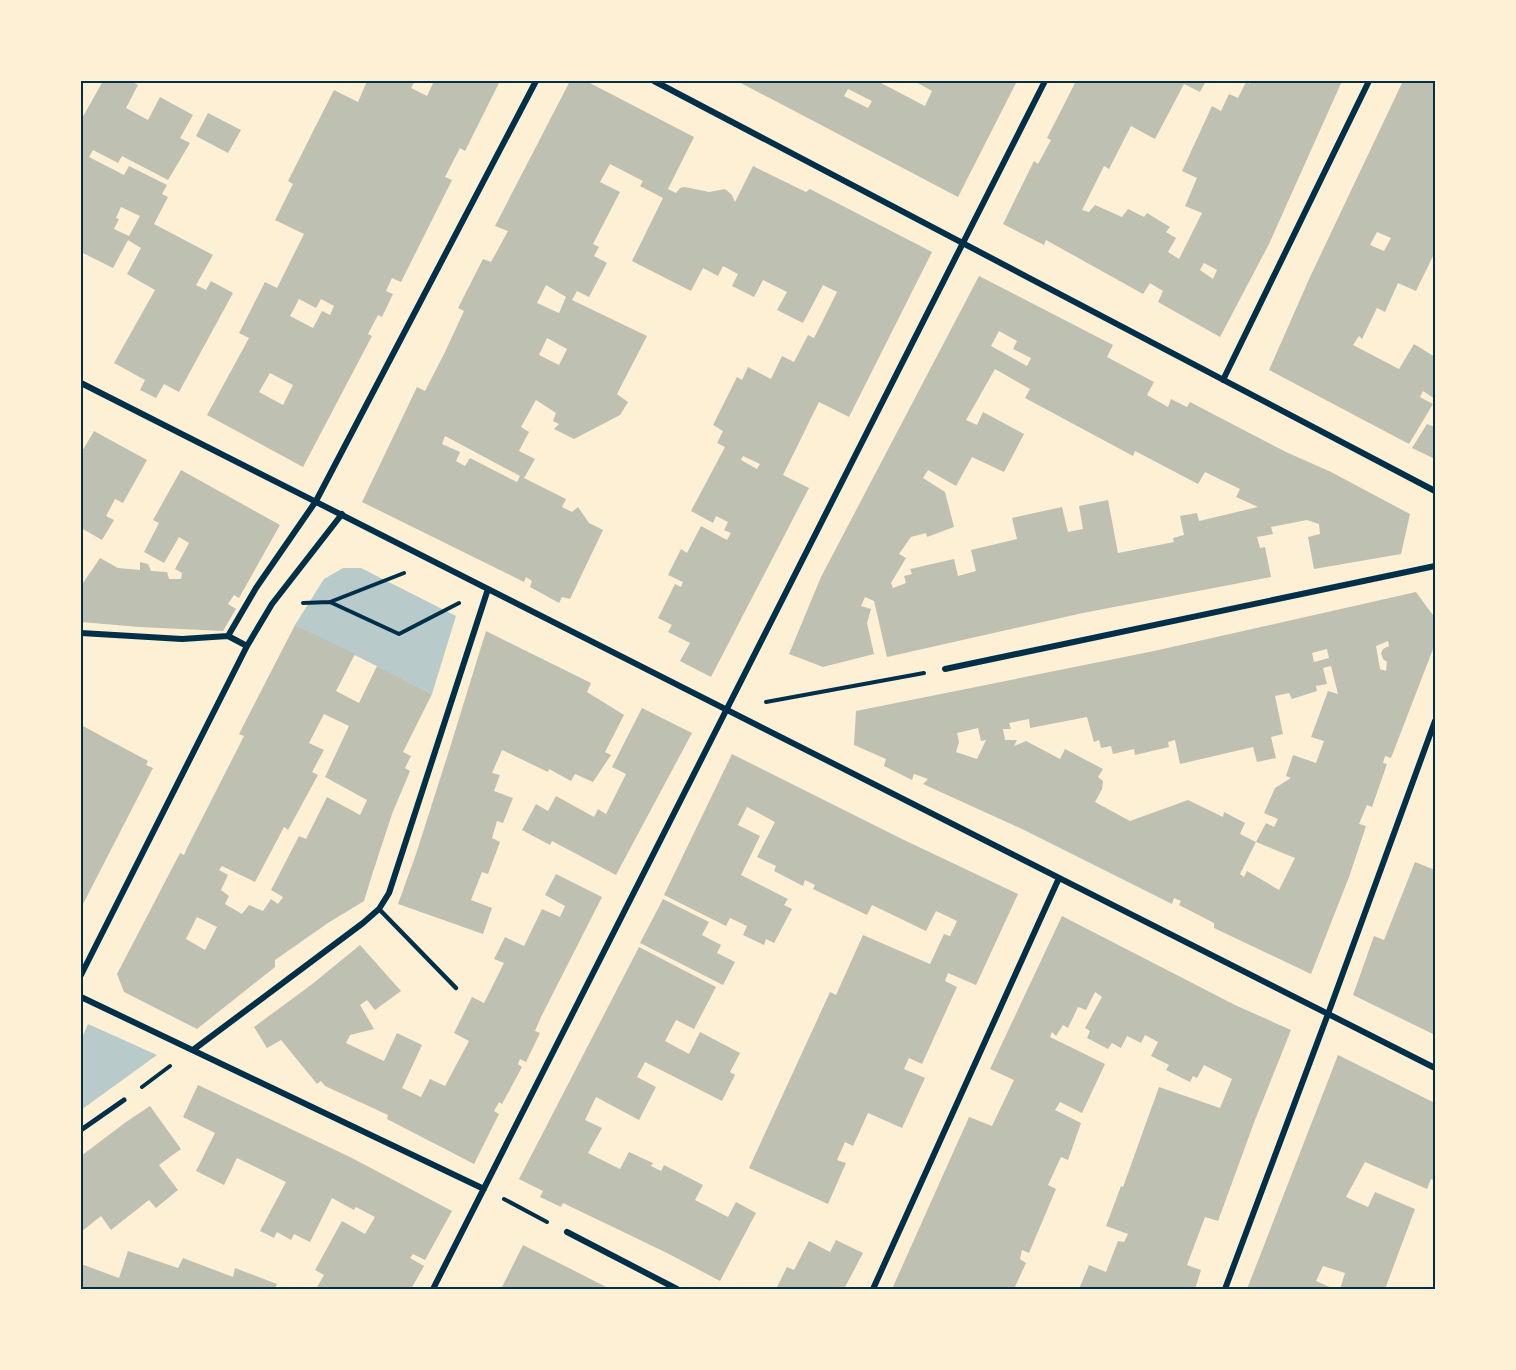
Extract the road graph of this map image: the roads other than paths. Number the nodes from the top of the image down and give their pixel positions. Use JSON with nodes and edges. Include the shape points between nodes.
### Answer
{"nodes":[{"id":1,"x":536,"y":81,"type":"edge"},
{"id":2,"x":654,"y":81,"type":"edge"},
{"id":3,"x":1045,"y":81,"type":"edge"},
{"id":4,"x":1369,"y":81,"type":"edge"},
{"id":5,"x":963,"y":243,"type":"junction"},
{"id":6,"x":1223,"y":380,"type":"junction"},
{"id":7,"x":81,"y":382,"type":"edge"},
{"id":8,"x":1435,"y":491,"type":"edge"},
{"id":9,"x":316,"y":501,"type":"junction"},
{"id":10,"x":342,"y":514,"type":"junction"},
{"id":11,"x":1435,"y":566,"type":"edge"},
{"id":12,"x":488,"y":589,"type":"junction"},
{"id":13,"x":81,"y":633,"type":"edge"},
{"id":14,"x":228,"y":636,"type":"junction"},
{"id":15,"x":247,"y":646,"type":"junction"},
{"id":16,"x":945,"y":669,"type":"road end"},
{"id":17,"x":727,"y":710,"type":"junction"},
{"id":18,"x":1435,"y":722,"type":"edge"},
{"id":19,"x":1059,"y":878,"type":"junction"},
{"id":20,"x":379,"y":909,"type":"junction"},
{"id":21,"x":81,"y":975,"type":"edge"},
{"id":22,"x":456,"y":988,"type":"dead end"},
{"id":23,"x":81,"y":997,"type":"edge"},
{"id":24,"x":1328,"y":1014,"type":"junction"},
{"id":25,"x":193,"y":1050,"type":"junction"},
{"id":26,"x":1435,"y":1068,"type":"edge"},
{"id":27,"x":124,"y":1100,"type":"road end"},
{"id":28,"x":81,"y":1130,"type":"edge"},
{"id":29,"x":484,"y":1188,"type":"junction"},
{"id":30,"x":567,"y":1232,"type":"road end"},
{"id":31,"x":433,"y":1289,"type":"edge"},
{"id":32,"x":677,"y":1289,"type":"edge"},
{"id":33,"x":873,"y":1289,"type":"edge"},
{"id":34,"x":1225,"y":1289,"type":"edge"}],
"edges":[{"from":1,"to":9,"type":"street"},
{"from":2,"to":5,"type":"street"},
{"from":3,"to":5,"type":"street"},
{"from":4,"to":6,"type":"street"},
{"from":5,"to":6,"type":"street"},
{"from":5,"to":17,"type":"street"},
{"from":6,"to":8,"type":"street"},
{"from":7,"to":9,"type":"street"},
{"from":9,"to":10,"type":"street"},
{"from":9,"to":14,"type":"street"},
{"from":10,"to":12,"type":"street"},
{"from":10,"to":15,"type":"street","via":[[272,604]]},
{"from":11,"to":16,"type":"street"},
{"from":12,"to":17,"type":"street"},
{"from":12,"to":20,"type":"street","via":[[389,893]]},
{"from":13,"to":14,"type":"street","via":[[182,639]]},
{"from":14,"to":15,"type":"street"},
{"from":15,"to":21,"type":"street"},
{"from":17,"to":19,"type":"street"},
{"from":17,"to":29,"type":"street"},
{"from":18,"to":24,"type":"street"},
{"from":19,"to":24,"type":"street"},
{"from":19,"to":33,"type":"street"},
{"from":20,"to":22,"type":"lane"},
{"from":20,"to":25,"type":"street"},
{"from":23,"to":25,"type":"street"},
{"from":24,"to":26,"type":"street"},
{"from":24,"to":34,"type":"street"},
{"from":25,"to":29,"type":"street"},
{"from":27,"to":28,"type":"street"},
{"from":29,"to":31,"type":"street"},
{"from":30,"to":32,"type":"street"}]}
